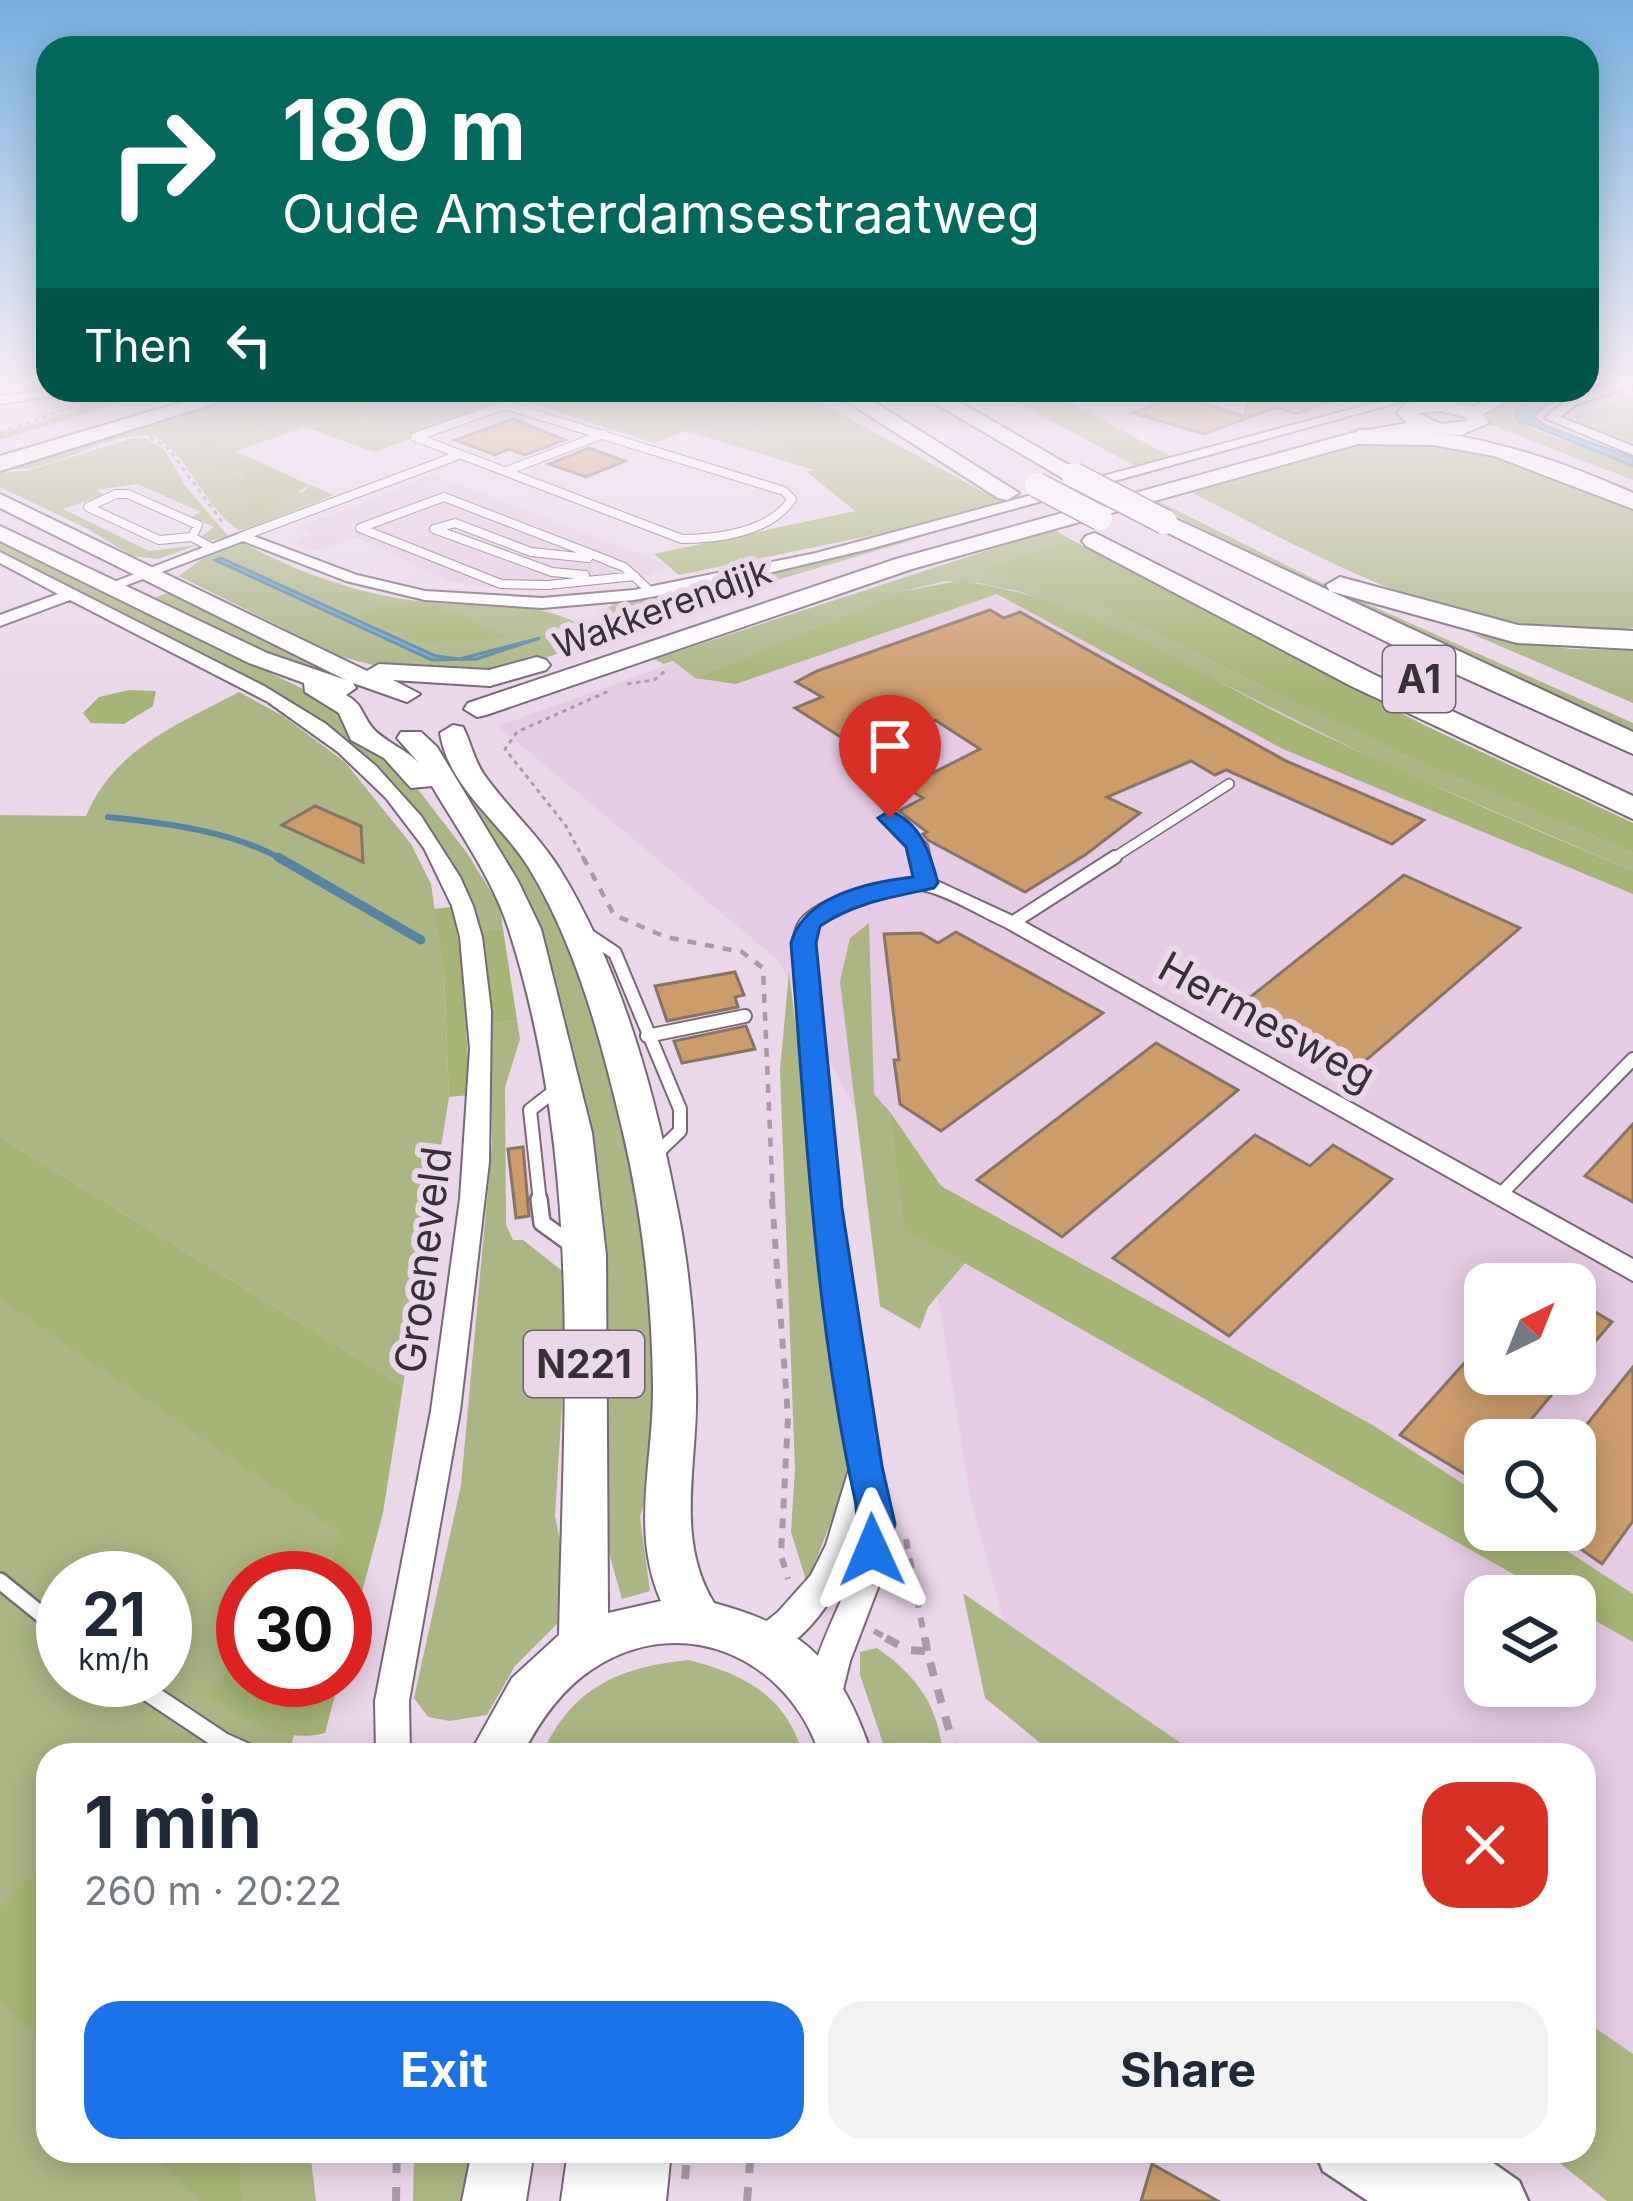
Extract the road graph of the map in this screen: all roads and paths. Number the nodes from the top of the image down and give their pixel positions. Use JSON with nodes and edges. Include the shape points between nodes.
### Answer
{"nodes":[{"id":1,"x":195,"y":486,"type":"edge"},
{"id":2,"x":377,"y":486,"type":"edge"},
{"id":3,"x":541,"y":486,"type":"edge"},
{"id":4,"x":767,"y":486,"type":"edge"},
{"id":5,"x":995,"y":486,"type":"edge"},
{"id":6,"x":1038,"y":486,"type":"edge"},
{"id":7,"x":1095,"y":486,"type":"edge"},
{"id":8,"x":1101,"y":486,"type":"edge"},
{"id":9,"x":1125,"y":486,"type":"edge"},
{"id":10,"x":1138,"y":486,"type":"edge"},
{"id":11,"x":1184,"y":486,"type":"edge"},
{"id":12,"x":1593,"y":486,"type":"edge"},
{"id":13,"x":0,"y":500,"type":"edge"},
{"id":14,"x":1633,"y":502,"type":"edge"},
{"id":15,"x":0,"y":533,"type":"edge"},
{"id":16,"x":243,"y":536,"type":"junction"},
{"id":17,"x":192,"y":538,"type":"junction"},
{"id":18,"x":212,"y":548,"type":"junction"},
{"id":19,"x":0,"y":557,"type":"edge"},
{"id":20,"x":612,"y":562,"type":"junction"},
{"id":21,"x":149,"y":572,"type":"junction"},
{"id":22,"x":634,"y":576,"type":"junction"},
{"id":23,"x":1340,"y":585,"type":"junction"},
{"id":24,"x":109,"y":587,"type":"junction"},
{"id":25,"x":649,"y":590,"type":"junction"},
{"id":26,"x":71,"y":594,"type":"junction"},
{"id":27,"x":590,"y":600,"type":"junction"},
{"id":28,"x":0,"y":621,"type":"edge"},
{"id":29,"x":1633,"y":640,"type":"edge"},
{"id":30,"x":638,"y":644,"type":"junction"},
{"id":31,"x":307,"y":649,"type":"junction"},
{"id":32,"x":566,"y":656,"type":"junction"},
{"id":33,"x":258,"y":658,"type":"junction"},
{"id":34,"x":589,"y":673,"type":"junction"},
{"id":35,"x":395,"y":701,"type":"junction"},
{"id":36,"x":472,"y":702,"type":"junction"},
{"id":37,"x":1633,"y":716,"type":"edge"},
{"id":38,"x":453,"y":733,"type":"junction"},
{"id":39,"x":411,"y":738,"type":"junction"},
{"id":40,"x":1633,"y":744,"type":"edge"},
{"id":41,"x":1633,"y":779,"type":"edge"},
{"id":42,"x":1229,"y":784,"type":"dead end"},
{"id":43,"x":1633,"y":809,"type":"edge"},
{"id":44,"x":890,"y":818,"type":"dead end"},
{"id":45,"x":523,"y":835,"type":"junction"},
{"id":46,"x":477,"y":843,"type":"junction"},
{"id":47,"x":926,"y":883,"type":"junction"},
{"id":48,"x":1012,"y":922,"type":"junction"},
{"id":49,"x":574,"y":926,"type":"junction"},
{"id":50,"x":745,"y":1016,"type":"dead end"},
{"id":51,"x":646,"y":1036,"type":"junction"},
{"id":52,"x":1633,"y":1059,"type":"edge"},
{"id":53,"x":648,"y":1161,"type":"junction"},
{"id":54,"x":1499,"y":1196,"type":"junction"},
{"id":55,"x":1633,"y":1271,"type":"edge"},
{"id":56,"x":865,"y":1466,"type":"junction"},
{"id":57,"x":902,"y":1521,"type":"dead end"},
{"id":58,"x":0,"y":1581,"type":"edge"},
{"id":59,"x":815,"y":1600,"type":"junction"},
{"id":60,"x":36,"y":1610,"type":"edge"},
{"id":61,"x":850,"y":1619,"type":"junction"},
{"id":62,"x":699,"y":1623,"type":"junction"},
{"id":63,"x":765,"y":1643,"type":"junction"},
{"id":64,"x":584,"y":1646,"type":"junction"},
{"id":65,"x":927,"y":1651,"type":"junction"},
{"id":66,"x":825,"y":1702,"type":"junction"},
{"id":67,"x":170,"y":1707,"type":"edge"},
{"id":68,"x":225,"y":1743,"type":"edge"},
{"id":69,"x":393,"y":1743,"type":"edge"},
{"id":70,"x":501,"y":1743,"type":"edge"},
{"id":71,"x":841,"y":1743,"type":"edge"},
{"id":72,"x":953,"y":1743,"type":"edge"},
{"id":73,"x":397,"y":2163,"type":"edge"},
{"id":74,"x":500,"y":2163,"type":"edge"},
{"id":75,"x":598,"y":2163,"type":"edge"},
{"id":76,"x":639,"y":2163,"type":"edge"},
{"id":77,"x":750,"y":2163,"type":"edge"},
{"id":78,"x":1361,"y":2163,"type":"edge"},
{"id":79,"x":1444,"y":2163,"type":"edge"},
{"id":80,"x":396,"y":2201,"type":"edge"},
{"id":81,"x":494,"y":2201,"type":"edge"},
{"id":82,"x":593,"y":2201,"type":"edge"},
{"id":83,"x":634,"y":2201,"type":"edge"},
{"id":84,"x":747,"y":2201,"type":"edge"},
{"id":85,"x":1420,"y":2201,"type":"edge"},
{"id":86,"x":1499,"y":2201,"type":"edge"}],
"edges":[{"from":1,"to":16,"type":"path","via":[[220,521]]},
{"from":2,"to":16,"type":"lane"},
{"from":3,"to":4,"type":"lane","via":[[704,542],[785,509],[792,500]]},
{"from":5,"to":43,"type":"highway","number":"A1","via":[[1324,661]]},
{"from":6,"to":41,"type":"highway","number":"A1","bridge":true,"via":[[1357,650]]},
{"from":7,"to":40,"type":"highway","number":"A1","bridge":true},
{"from":8,"to":25,"type":"street","name":"Wakkerendijk","via":[[842,552]]},
{"from":9,"to":30,"type":"main road","name":"Wakkerendijk","number":"N221","via":[[954,532]]},
{"from":10,"to":23,"type":"highway","number":"A1"},
{"from":11,"to":30,"type":"main road","name":"Wakkerendijk","number":"N221"},
{"from":12,"to":14,"type":"highway"},
{"from":13,"to":21,"type":"main road","number":"N221"},
{"from":15,"to":24,"type":"main road","number":"N221"},
{"from":16,"to":18,"type":"street"},
{"from":16,"to":27,"type":"street","name":"Wakkerendijk","via":[[379,589],[496,602]]},
{"from":17,"to":17,"type":"lane","via":[[198,525],[128,494],[88,507],[160,540]]},
{"from":17,"to":18,"type":"lane"},
{"from":18,"to":21,"type":"street"},
{"from":19,"to":26,"type":"street","name":"Groeneveld"},
{"from":20,"to":22,"type":"lane"},
{"from":20,"to":22,"type":"lane","via":[[531,552],[455,523],[434,529],[552,572]]},
{"from":20,"to":22,"type":"lane","via":[[444,496],[360,528],[501,584]]},
{"from":21,"to":24,"type":"street"},
{"from":21,"to":31,"type":"main road","number":"N221"},
{"from":22,"to":25,"type":"lane"},
{"from":23,"to":29,"type":"highway","number":"A1","via":[[1494,630]]},
{"from":23,"to":37,"type":"highway","number":"A1"},
{"from":24,"to":33,"type":"main road","number":"N221"},
{"from":25,"to":27,"type":"street","name":"Wakkerendijk"},
{"from":26,"to":28,"type":"street"},
{"from":26,"to":69,"type":"street","name":"Groeneveld","via":[[320,728],[390,793],[448,872],[471,935],[481,1126],[454,1366],[392,1701]]},
{"from":27,"to":30,"type":"path"},
{"from":30,"to":32,"type":"main road","name":"Wakkerendijk","number":"N221"},
{"from":30,"to":34,"type":"main road","name":"Wakkerendijk","number":"N221"},
{"from":30,"to":59,"type":"path","via":[[665,674],[523,729],[505,749],[566,826],[614,915],[666,937],[753,956],[763,968],[788,1417],[781,1556],[790,1582]]},
{"from":31,"to":32,"type":"main road","number":"N221","via":[[420,678],[490,678]]},
{"from":31,"to":35,"type":"main road","number":"N221"},
{"from":32,"to":36,"type":"main road","name":"Wakkerendijk","number":"N221"},
{"from":33,"to":35,"type":"main road","number":"N221"},
{"from":33,"to":46,"type":"main road","number":"N221","via":[[351,709],[361,734],[402,760]]},
{"from":34,"to":36,"type":"main road","name":"Wakkerendijk","number":"N221"},
{"from":34,"to":45,"type":"main road","number":"N221","via":[[511,713],[480,742],[482,762]]},
{"from":35,"to":36,"type":"main road","number":"N221","via":[[439,690]]},
{"from":35,"to":39,"type":"main road","number":"N221","via":[[381,725]]},
{"from":36,"to":38,"type":"main road","number":"N221","via":[[470,723]]},
{"from":38,"to":39,"type":"main road"},
{"from":38,"to":45,"type":"main road","number":"N221","via":[[463,766]]},
{"from":39,"to":46,"type":"main road","number":"N221"},
{"from":42,"to":48,"type":"lane"},
{"from":44,"to":47,"type":"street","via":[[917,845]]},
{"from":45,"to":49,"type":"main road","number":"N221"},
{"from":46,"to":64,"type":"main road","number":"N221","via":[[525,929],[580,1172]]},
{"from":47,"to":48,"type":"street","name":"Hermesweg"},
{"from":47,"to":56,"type":"street","via":[[829,909],[809,922],[803,943],[827,1208]]},
{"from":48,"to":54,"type":"street","name":"Hermesweg"},
{"from":49,"to":51,"type":"lane","via":[[615,953]]},
{"from":49,"to":53,"type":"main road","number":"N221"},
{"from":50,"to":51,"type":"lane"},
{"from":51,"to":53,"type":"lane","via":[[680,1108],[680,1130]]},
{"from":52,"to":54,"type":"lane"},
{"from":53,"to":62,"type":"main road","number":"N221","via":[[673,1331],[675,1452],[665,1543],[680,1596]]},
{"from":54,"to":55,"type":"street","name":"Hermesweg"},
{"from":56,"to":59,"type":"street","via":[[838,1563]]},
{"from":56,"to":61,"type":"street","via":[[878,1524]]},
{"from":57,"to":65,"type":"path"},
{"from":58,"to":60,"type":"lane"},
{"from":59,"to":63,"type":"street"},
{"from":61,"to":65,"type":"path","via":[[908,1650]]},
{"from":61,"to":66,"type":"street"},
{"from":62,"to":63,"type":"main road"},
{"from":62,"to":64,"type":"main road","via":[[634,1627]]},
{"from":63,"to":66,"type":"main road"},
{"from":64,"to":70,"type":"main road","via":[[548,1674]]},
{"from":65,"to":72,"type":"path"},
{"from":66,"to":71,"type":"main road"},
{"from":67,"to":68,"type":"lane"},
{"from":73,"to":80,"type":"path"},
{"from":74,"to":81,"type":"main road"},
{"from":75,"to":82,"type":"main road"},
{"from":76,"to":83,"type":"main road"},
{"from":77,"to":84,"type":"path"},
{"from":78,"to":85,"type":"main road"},
{"from":79,"to":86,"type":"main road"}]}
